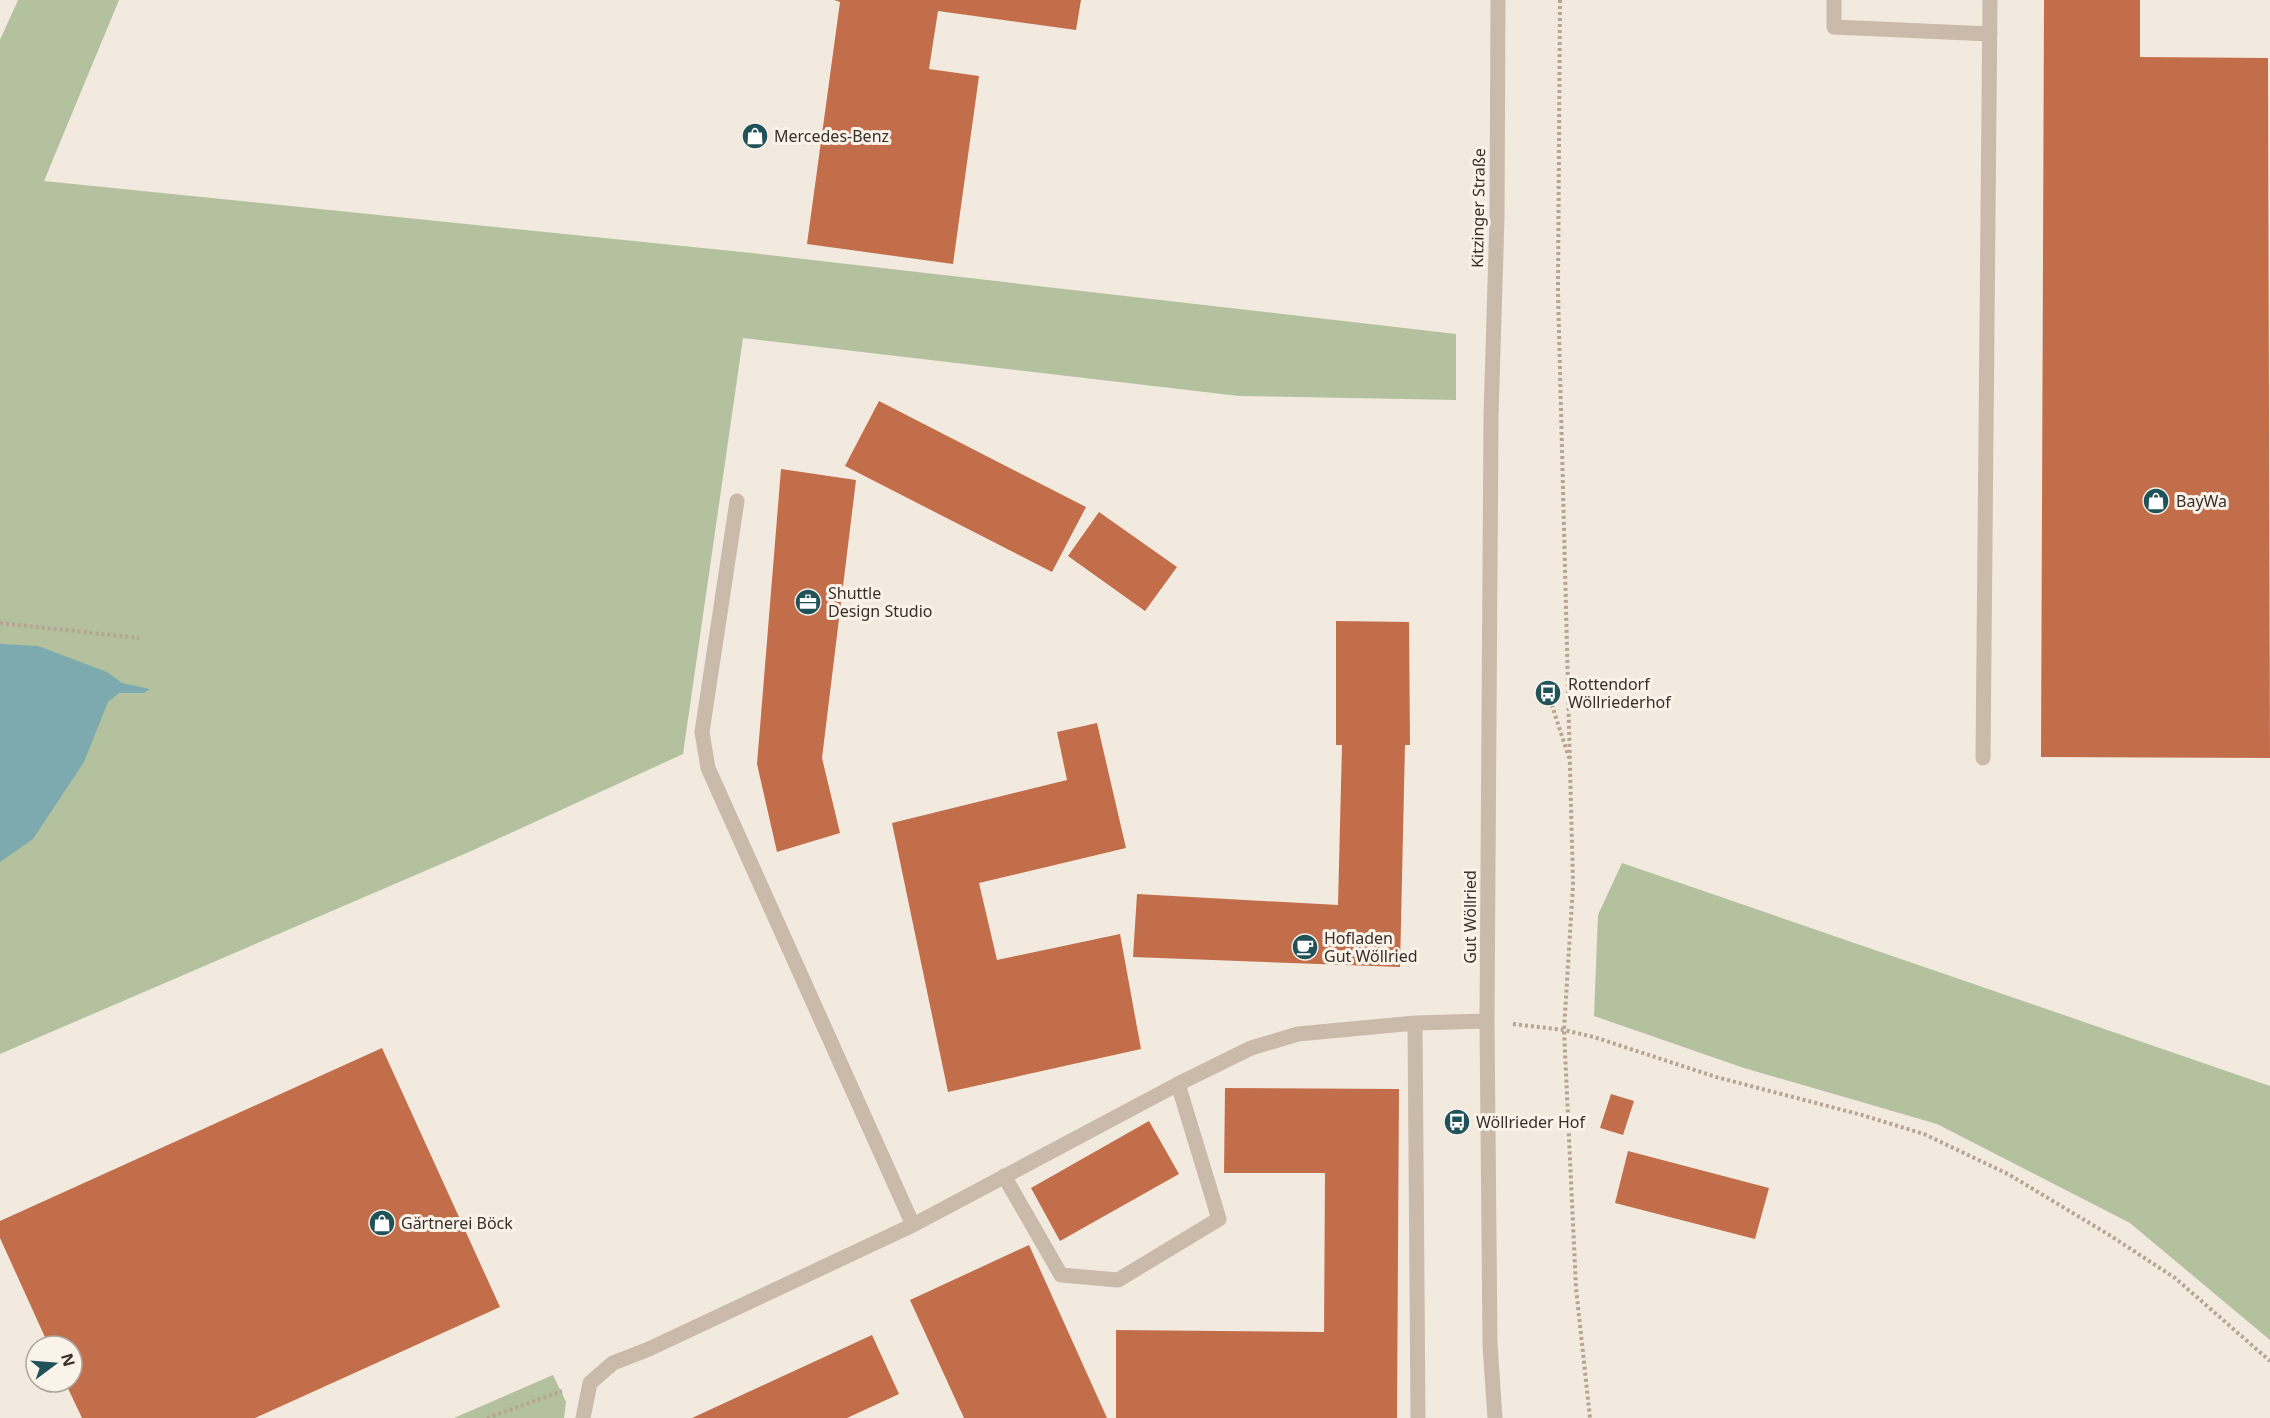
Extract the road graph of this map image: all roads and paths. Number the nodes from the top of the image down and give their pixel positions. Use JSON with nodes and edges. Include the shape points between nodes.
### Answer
{"nodes":[{"id":1,"x":1498,"y":0,"type":"edge"},
{"id":2,"x":1506,"y":0,"type":"edge"},
{"id":3,"x":1560,"y":0,"type":"edge"},
{"id":4,"x":1834,"y":0,"type":"edge"},
{"id":5,"x":1990,"y":0,"type":"edge"},
{"id":6,"x":1990,"y":34,"type":"junction"},
{"id":7,"x":1498,"y":41,"type":"junction"},
{"id":8,"x":1491,"y":416,"type":"joint"},
{"id":9,"x":737,"y":501,"type":"dead end"},
{"id":10,"x":0,"y":623,"type":"edge"},
{"id":11,"x":139,"y":638,"type":"dead end"},
{"id":12,"x":1548,"y":693,"type":"dead end"},
{"id":13,"x":1983,"y":758,"type":"dead end"},
{"id":14,"x":1570,"y":763,"type":"junction"},
{"id":15,"x":1487,"y":1021,"type":"junction"},
{"id":16,"x":1415,"y":1023,"type":"junction"},
{"id":17,"x":1564,"y":1030,"type":"junction"},
{"id":18,"x":1178,"y":1084,"type":"junction"},
{"id":19,"x":1004,"y":1176,"type":"junction"},
{"id":20,"x":913,"y":1225,"type":"junction"},
{"id":21,"x":2270,"y":1361,"type":"edge"},
{"id":22,"x":591,"y":1383,"type":"junction"},
{"id":23,"x":487,"y":1418,"type":"edge"},
{"id":24,"x":583,"y":1418,"type":"edge"},
{"id":25,"x":1418,"y":1418,"type":"edge"},
{"id":26,"x":1495,"y":1418,"type":"edge"},
{"id":27,"x":1590,"y":1418,"type":"edge"}],
"edges":[{"from":1,"to":7,"type":"street","name":"Kitzinger Straße"},
{"from":2,"to":7,"type":"street"},
{"from":3,"to":14,"type":"path","via":[[1558,291]]},
{"from":4,"to":6,"type":"street","via":[[1834,27]]},
{"from":5,"to":6,"type":"street"},
{"from":6,"to":13,"type":"street"},
{"from":7,"to":8,"type":"street","name":"Kitzinger Straße"},
{"from":8,"to":15,"type":"street","name":"Gut Wöllried"},
{"from":9,"to":20,"type":"street","via":[[702,732],[708,768]]},
{"from":10,"to":11,"type":"path"},
{"from":12,"to":14,"type":"path"},
{"from":14,"to":17,"type":"path","via":[[1572,885]]},
{"from":15,"to":16,"type":"street"},
{"from":15,"to":17,"type":"path"},
{"from":15,"to":26,"type":"street","name":"Gut Wöllried","via":[[1490,1344]]},
{"from":16,"to":18,"type":"street","via":[[1298,1034],[1251,1048]]},
{"from":16,"to":25,"type":"street"},
{"from":17,"to":21,"type":"path","via":[[1716,1077],[1862,1115],[1924,1134],[1966,1153],[2052,1200],[2175,1278]]},
{"from":17,"to":27,"type":"path","via":[[1576,1288]]},
{"from":18,"to":19,"type":"street"},
{"from":18,"to":19,"type":"street","via":[[1219,1219],[1118,1280],[1061,1275]]},
{"from":19,"to":20,"type":"street"},
{"from":20,"to":22,"type":"street","via":[[613,1363]]},
{"from":22,"to":23,"type":"path"},
{"from":22,"to":24,"type":"street"}]}
